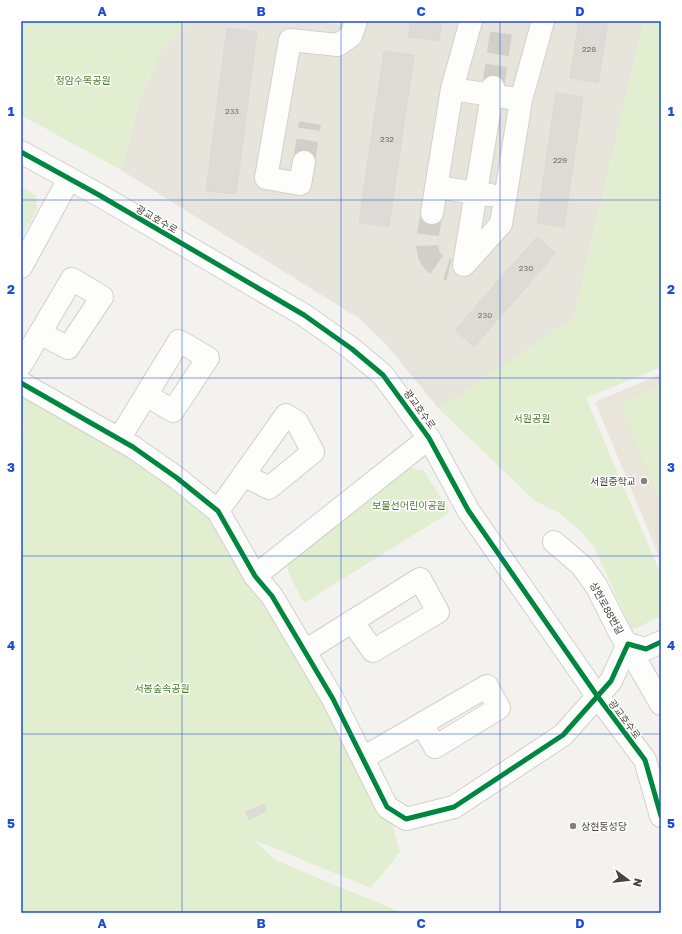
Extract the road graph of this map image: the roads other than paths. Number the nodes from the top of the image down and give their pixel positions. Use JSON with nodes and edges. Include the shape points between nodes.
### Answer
{"nodes":[{"id":1,"x":356,"y":21,"type":"edge"},
{"id":2,"x":471,"y":21,"type":"edge"},
{"id":3,"x":543,"y":21,"type":"edge"},
{"id":4,"x":452,"y":89,"type":"junction"},
{"id":5,"x":493,"y":91,"type":"junction"},
{"id":6,"x":521,"y":100,"type":"junction"},
{"id":7,"x":21,"y":152,"type":"edge"},
{"id":8,"x":304,"y":162,"type":"tunnel mouth"},
{"id":9,"x":69,"y":179,"type":"junction"},
{"id":10,"x":436,"y":187,"type":"junction"},
{"id":11,"x":476,"y":193,"type":"junction"},
{"id":12,"x":505,"y":198,"type":"junction"},
{"id":13,"x":432,"y":213,"type":"tunnel mouth"},
{"id":14,"x":21,"y":267,"type":"edge"},
{"id":15,"x":40,"y":333,"type":"dead end"},
{"id":16,"x":21,"y":364,"type":"edge"},
{"id":17,"x":21,"y":382,"type":"edge"},
{"id":18,"x":146,"y":395,"type":"dead end"},
{"id":19,"x":429,"y":438,"type":"junction"},
{"id":20,"x":119,"y":439,"type":"junction"},
{"id":21,"x":244,"y":475,"type":"dead end"},
{"id":22,"x":218,"y":511,"type":"junction"},
{"id":23,"x":554,"y":542,"type":"dead end"},
{"id":24,"x":255,"y":576,"type":"junction"},
{"id":25,"x":352,"y":621,"type":"dead end"},
{"id":26,"x":661,"y":642,"type":"edge"},
{"id":27,"x":628,"y":644,"type":"junction"},
{"id":28,"x":305,"y":651,"type":"junction"},
{"id":29,"x":598,"y":697,"type":"junction"},
{"id":30,"x":661,"y":704,"type":"edge"},
{"id":31,"x":422,"y":724,"type":"dead end"},
{"id":32,"x":363,"y":758,"type":"junction"},
{"id":33,"x":661,"y":816,"type":"edge"}],
"edges":[{"from":1,"to":8,"type":"street","via":[[351,36],[338,45],[290,40],[266,178],[300,184]]},
{"from":2,"to":4,"type":"street"},
{"from":3,"to":6,"type":"street"},
{"from":4,"to":5,"type":"street"},
{"from":4,"to":10,"type":"street"},
{"from":5,"to":6,"type":"street"},
{"from":5,"to":11,"type":"street"},
{"from":6,"to":12,"type":"street"},
{"from":7,"to":9,"type":"street","name":"광교호수로"},
{"from":9,"to":14,"type":"street"},
{"from":9,"to":19,"type":"street","name":"광교호수로","via":[[304,315],[352,349],[383,375]]},
{"from":10,"to":11,"type":"street"},
{"from":10,"to":13,"type":"street"},
{"from":11,"to":12,"type":"street"},
{"from":11,"to":12,"type":"street","via":[[464,265],[501,224]]},
{"from":15,"to":16,"type":"street"},
{"from":17,"to":20,"type":"street"},
{"from":18,"to":20,"type":"street"},
{"from":19,"to":24,"type":"street"},
{"from":19,"to":29,"type":"street","name":"광교호수로","via":[[468,510]]},
{"from":20,"to":22,"type":"street","via":[[177,478]]},
{"from":21,"to":22,"type":"street"},
{"from":22,"to":24,"type":"street"},
{"from":23,"to":27,"type":"street","name":"상현로88번길","via":[[582,566],[597,587]]},
{"from":24,"to":28,"type":"street","via":[[272,596]]},
{"from":25,"to":28,"type":"street"},
{"from":26,"to":27,"type":"street","via":[[646,649]]},
{"from":27,"to":29,"type":"street","via":[[611,681]]},
{"from":27,"to":30,"type":"street","name":"상현로88번길"},
{"from":28,"to":32,"type":"street"},
{"from":29,"to":32,"type":"street","via":[[563,735],[454,807],[406,819],[387,807]]},
{"from":29,"to":33,"type":"street","name":"광교호수로","via":[[645,760]]},
{"from":31,"to":32,"type":"street"}]}
